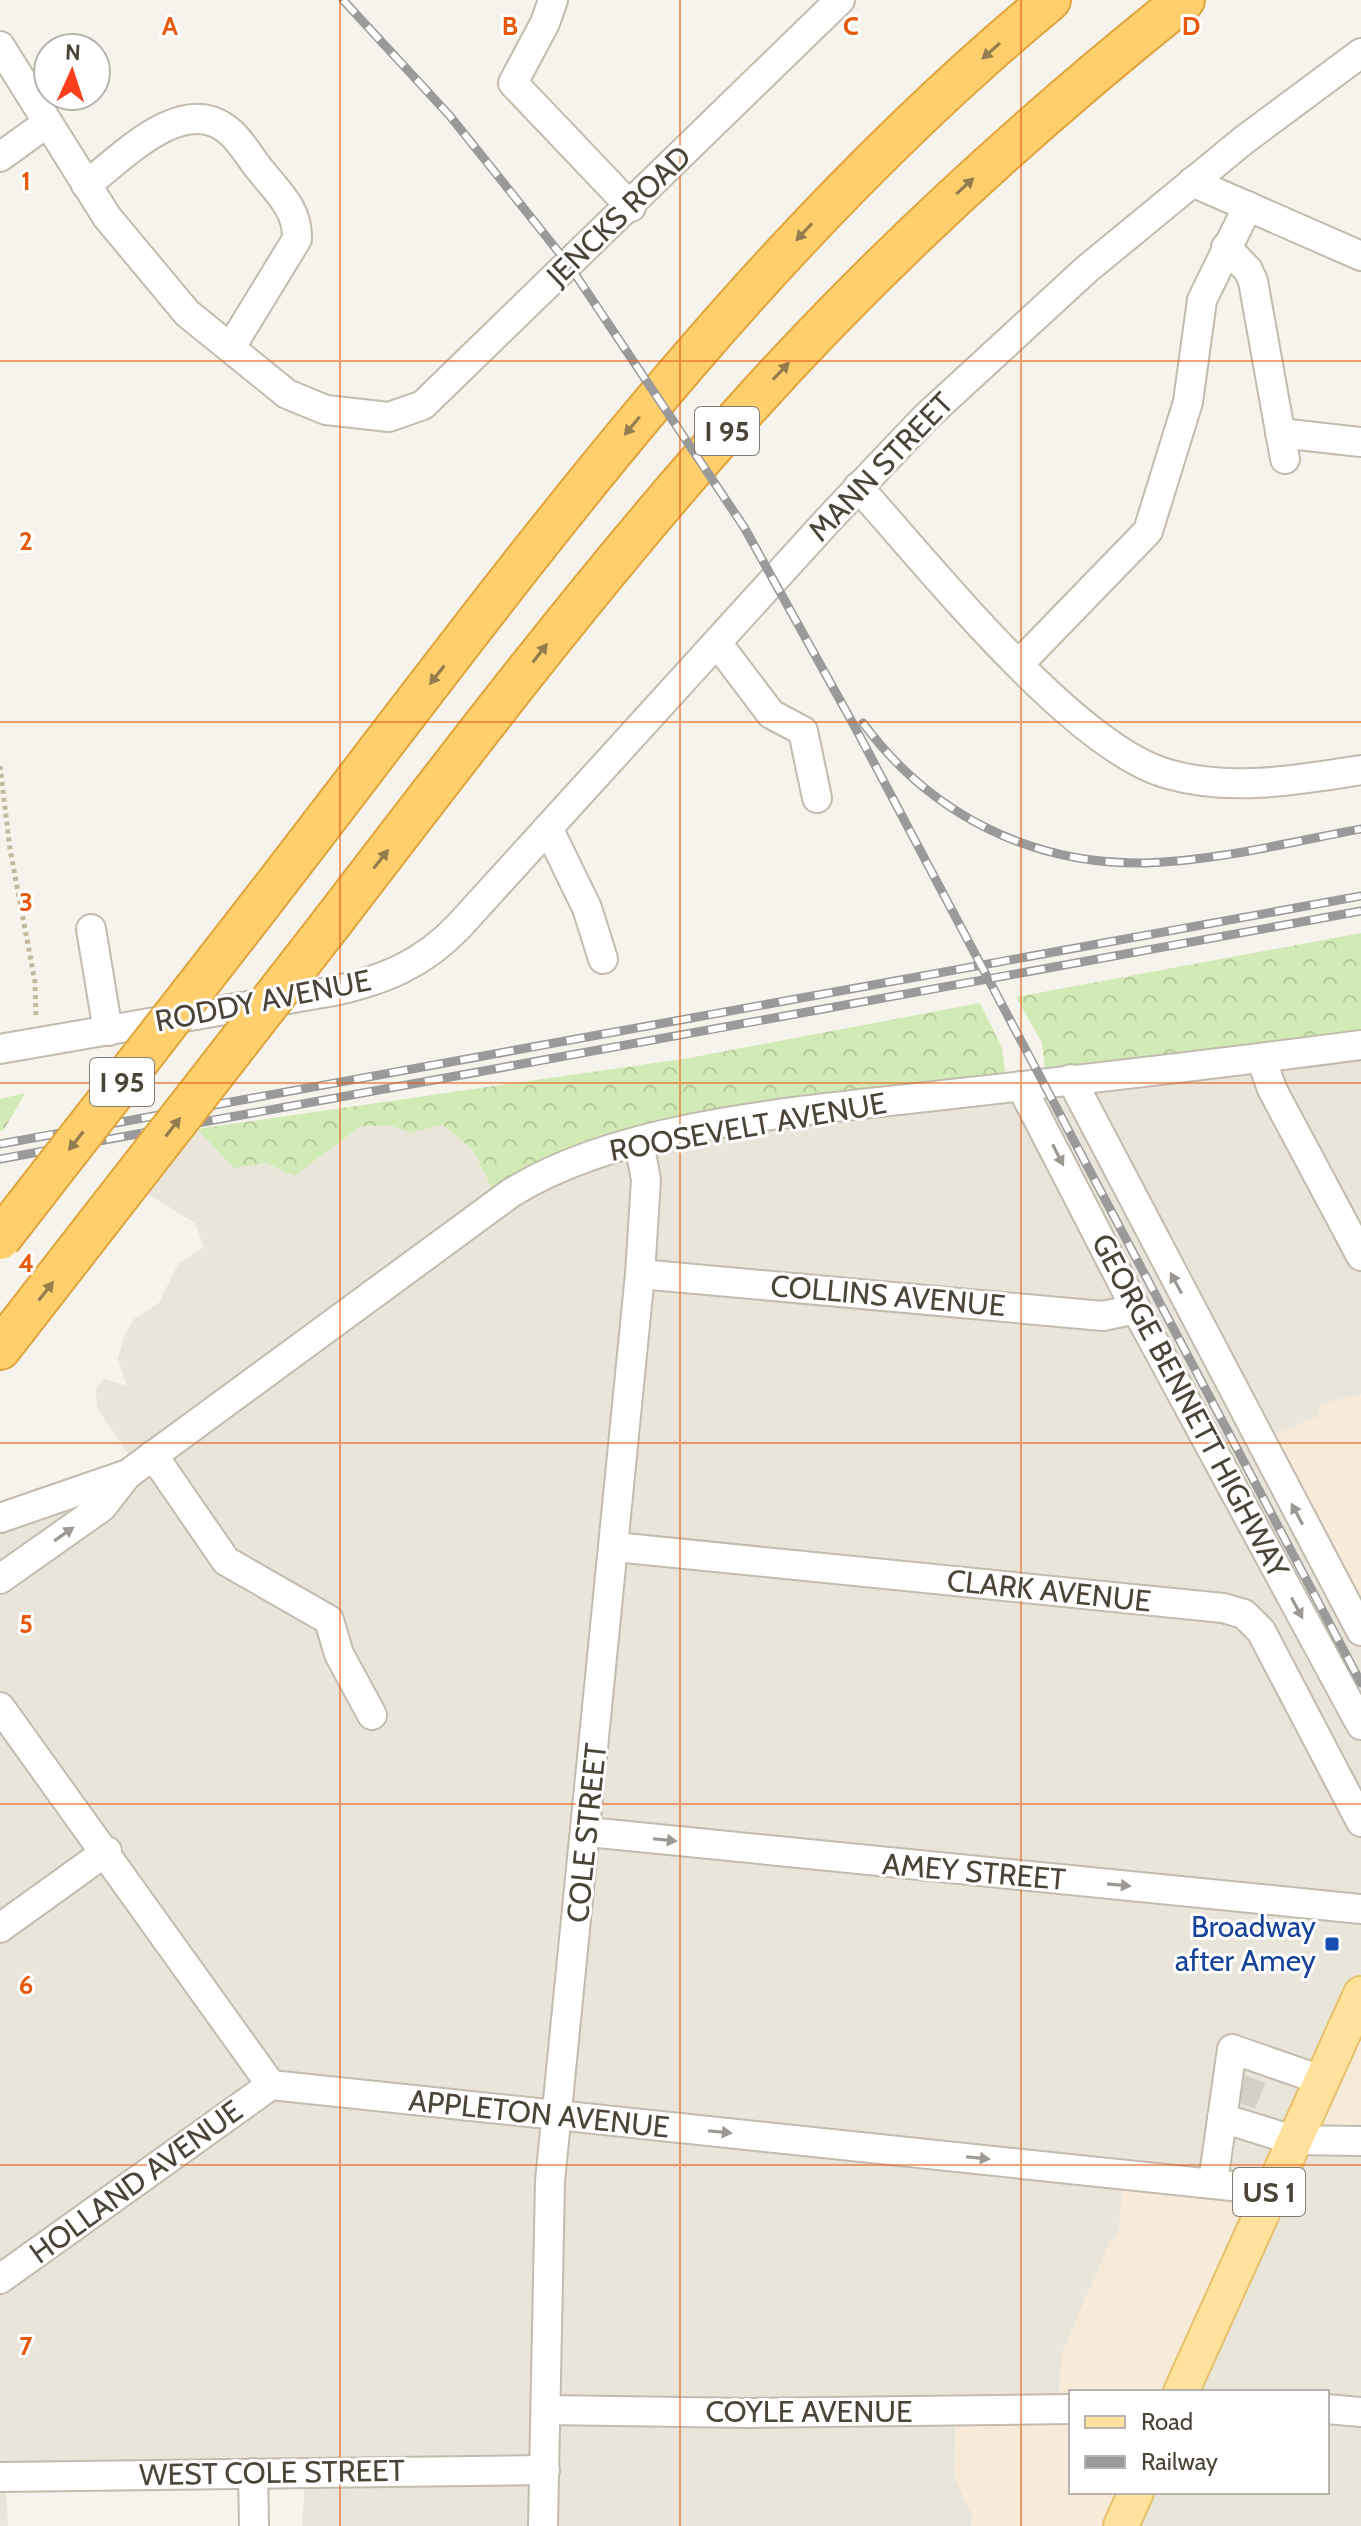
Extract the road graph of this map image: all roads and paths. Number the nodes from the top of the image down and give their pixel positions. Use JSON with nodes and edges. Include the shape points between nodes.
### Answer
{"nodes":[{"id":1,"x":553,"y":0,"type":"edge"},
{"id":2,"x":840,"y":0,"type":"edge"},
{"id":3,"x":1050,"y":0,"type":"edge"},
{"id":4,"x":1184,"y":0,"type":"edge"},
{"id":5,"x":0,"y":46,"type":"edge"},
{"id":6,"x":1361,"y":53,"type":"edge"},
{"id":7,"x":47,"y":123,"type":"junction"},
{"id":8,"x":0,"y":157,"type":"edge"},
{"id":9,"x":1192,"y":182,"type":"junction"},
{"id":10,"x":86,"y":185,"type":"junction"},
{"id":11,"x":1248,"y":206,"type":"junction"},
{"id":12,"x":631,"y":207,"type":"junction"},
{"id":13,"x":1226,"y":247,"type":"junction"},
{"id":14,"x":1361,"y":256,"type":"edge"},
{"id":15,"x":231,"y":347,"type":"junction"},
{"id":16,"x":1361,"y":442,"type":"edge"},
{"id":17,"x":858,"y":487,"type":"junction"},
{"id":18,"x":718,"y":644,"type":"junction"},
{"id":19,"x":1019,"y":664,"type":"junction"},
{"id":20,"x":0,"y":766,"type":"edge"},
{"id":21,"x":1361,"y":770,"type":"edge"},
{"id":22,"x":817,"y":798,"type":"dead end"},
{"id":23,"x":548,"y":828,"type":"junction"},
{"id":24,"x":91,"y":929,"type":"dead end"},
{"id":25,"x":603,"y":959,"type":"dead end"},
{"id":26,"x":108,"y":1031,"type":"junction"},
{"id":27,"x":49,"y":1041,"type":"junction"},
{"id":28,"x":1361,"y":1045,"type":"edge"},
{"id":29,"x":0,"y":1049,"type":"edge"},
{"id":30,"x":1261,"y":1058,"type":"junction"},
{"id":31,"x":1071,"y":1079,"type":"junction"},
{"id":32,"x":1021,"y":1086,"type":"junction"},
{"id":33,"x":639,"y":1142,"type":"junction"},
{"id":34,"x":0,"y":1239,"type":"edge"},
{"id":35,"x":1361,"y":1256,"type":"edge"},
{"id":36,"x":640,"y":1274,"type":"junction"},
{"id":37,"x":1136,"y":1309,"type":"junction"},
{"id":38,"x":0,"y":1349,"type":"edge"},
{"id":39,"x":153,"y":1455,"type":"junction"},
{"id":40,"x":128,"y":1474,"type":"junction"},
{"id":41,"x":0,"y":1518,"type":"edge"},
{"id":42,"x":615,"y":1547,"type":"junction"},
{"id":43,"x":0,"y":1579,"type":"edge"},
{"id":44,"x":1361,"y":1631,"type":"edge"},
{"id":45,"x":0,"y":1707,"type":"edge"},
{"id":46,"x":372,"y":1715,"type":"dead end"},
{"id":47,"x":1361,"y":1725,"type":"edge"},
{"id":48,"x":1361,"y":1822,"type":"edge"},
{"id":49,"x":588,"y":1832,"type":"junction"},
{"id":50,"x":107,"y":1851,"type":"junction"},
{"id":51,"x":1361,"y":1909,"type":"edge"},
{"id":52,"x":0,"y":1928,"type":"edge"},
{"id":53,"x":1361,"y":1994,"type":"edge"},
{"id":54,"x":1321,"y":2080,"type":"junction"},
{"id":55,"x":271,"y":2085,"type":"junction"},
{"id":56,"x":1242,"y":2115,"type":"junction"},
{"id":57,"x":558,"y":2116,"type":"junction"},
{"id":58,"x":1293,"y":2140,"type":"junction"},
{"id":59,"x":1361,"y":2141,"type":"edge"},
{"id":60,"x":1213,"y":2182,"type":"junction"},
{"id":61,"x":1270,"y":2190,"type":"junction"},
{"id":62,"x":0,"y":2279,"type":"edge"},
{"id":63,"x":1182,"y":2390,"type":"edge"},
{"id":64,"x":1069,"y":2409,"type":"edge"},
{"id":65,"x":1329,"y":2409,"type":"edge"},
{"id":66,"x":546,"y":2410,"type":"junction"},
{"id":67,"x":1361,"y":2412,"type":"edge"},
{"id":68,"x":545,"y":2470,"type":"junction"},
{"id":69,"x":253,"y":2473,"type":"junction"},
{"id":70,"x":0,"y":2477,"type":"edge"},
{"id":71,"x":1135,"y":2494,"type":"edge"},
{"id":72,"x":254,"y":2526,"type":"edge"},
{"id":73,"x":543,"y":2526,"type":"edge"},
{"id":74,"x":1121,"y":2526,"type":"edge"}],
"edges":[{"from":1,"to":12,"type":"street","via":[[513,83]]},
{"from":2,"to":12,"type":"street","name":"JENCKS ROAD"},
{"from":3,"to":34,"type":"highway","number":"I 95","one_way":true,"bridge":true,"via":[[852,183],[690,356],[581,488]]},
{"from":38,"to":4,"type":"highway","number":"I 95","one_way":true,"bridge":true,"via":[[566,620],[782,370],[971,181]]},
{"from":5,"to":7,"type":"street"},
{"from":6,"to":9,"type":"street","name":"MANN STREET"},
{"from":7,"to":8,"type":"street"},
{"from":7,"to":10,"type":"street"},
{"from":9,"to":11,"type":"street"},
{"from":9,"to":17,"type":"street","name":"MANN STREET","via":[[1022,326]]},
{"from":10,"to":15,"type":"street","via":[[141,263],[187,313]]},
{"from":10,"to":15,"type":"street","via":[[165,128],[188,118],[227,128],[291,207],[297,223],[292,247]]},
{"from":11,"to":13,"type":"street"},
{"from":11,"to":14,"type":"street"},
{"from":12,"to":15,"type":"street","name":"JENCKS ROAD","via":[[423,405],[389,417],[326,410],[287,394]]},
{"from":13,"to":16,"type":"street","via":[[1253,281],[1283,446]]},
{"from":13,"to":19,"type":"street","via":[[1202,300],[1192,388],[1148,531]]},
{"from":17,"to":18,"type":"street","name":"MANN STREET"},
{"from":17,"to":19,"type":"street"},
{"from":18,"to":22,"type":"street","via":[[771,714],[803,731]]},
{"from":18,"to":23,"type":"street","name":"MANN STREET"},
{"from":19,"to":21,"type":"street","via":[[1110,747],[1136,764],[1168,774],[1236,783]]},
{"from":20,"to":27,"type":"path","via":[[10,849]]},
{"from":23,"to":25,"type":"street","via":[[587,908]]},
{"from":23,"to":26,"type":"street","name":"RODDY AVENUE","via":[[448,938],[395,974],[334,991]]},
{"from":24,"to":26,"type":"street"},
{"from":26,"to":27,"type":"street","name":"RODDY AVENUE"},
{"from":27,"to":29,"type":"street","name":"RODDY AVENUE"},
{"from":28,"to":30,"type":"street","name":"ROOSEVELT AVENUE"},
{"from":30,"to":31,"type":"street","name":"ROOSEVELT AVENUE"},
{"from":30,"to":35,"type":"street","via":[[1272,1089]]},
{"from":31,"to":32,"type":"street","name":"ROOSEVELT AVENUE"},
{"from":44,"to":31,"type":"street","name":"GEORGE BENNETT HIGHWAY","one_way":true},
{"from":32,"to":33,"type":"street","name":"ROOSEVELT AVENUE","via":[[800,1112]]},
{"from":32,"to":37,"type":"street","name":"GEORGE BENNETT HIGHWAY","one_way":true},
{"from":33,"to":36,"type":"street","name":"COLE STREET","via":[[646,1180]]},
{"from":33,"to":39,"type":"street","name":"ROOSEVELT AVENUE","via":[[571,1162],[511,1193]]},
{"from":36,"to":37,"type":"street","name":"COLLINS AVENUE","via":[[1103,1316]]},
{"from":36,"to":42,"type":"street","name":"COLE STREET"},
{"from":37,"to":47,"type":"street","name":"GEORGE BENNETT HIGHWAY","one_way":true},
{"from":39,"to":40,"type":"street","name":"ROOSEVELT AVENUE"},
{"from":39,"to":46,"type":"street","via":[[226,1561],[329,1620],[339,1654]]},
{"from":40,"to":41,"type":"street","name":"ROOSEVELT AVENUE"},
{"from":43,"to":40,"type":"street","one_way":true,"via":[[102,1507]]},
{"from":42,"to":48,"type":"street","name":"CLARK AVENUE","via":[[1244,1614],[1261,1631]]},
{"from":42,"to":49,"type":"street","name":"COLE STREET"},
{"from":45,"to":50,"type":"street"},
{"from":49,"to":51,"type":"street","name":"AMEY STREET","one_way":true},
{"from":49,"to":57,"type":"street","name":"COLE STREET"},
{"from":50,"to":52,"type":"street"},
{"from":50,"to":55,"type":"street"},
{"from":53,"to":54,"type":"main road","number":"US 1"},
{"from":54,"to":56,"type":"street","via":[[1263,2072],[1232,2049]]},
{"from":54,"to":58,"type":"main road","number":"US 1"},
{"from":55,"to":57,"type":"street","name":"APPLETON AVENUE"},
{"from":55,"to":62,"type":"street","name":"HOLLAND AVENUE"},
{"from":56,"to":58,"type":"street"},
{"from":56,"to":60,"type":"street"},
{"from":57,"to":60,"type":"street","name":"APPLETON AVENUE","one_way":true},
{"from":57,"to":66,"type":"street","name":"COLE STREET","via":[[550,2181]]},
{"from":58,"to":59,"type":"street"},
{"from":58,"to":61,"type":"main road","number":"US 1"},
{"from":60,"to":61,"type":"street","name":"APPLETON AVENUE"},
{"from":61,"to":63,"type":"main road","number":"US 1"},
{"from":64,"to":66,"type":"street","name":"COYLE AVENUE"},
{"from":65,"to":67,"type":"street"},
{"from":66,"to":68,"type":"street","name":"COLE STREET"},
{"from":68,"to":69,"type":"street","name":"WEST COLE STREET"},
{"from":68,"to":73,"type":"street","name":"COLE STREET"},
{"from":69,"to":70,"type":"street","name":"WEST COLE STREET"},
{"from":69,"to":72,"type":"street"},
{"from":71,"to":74,"type":"main road"}]}
